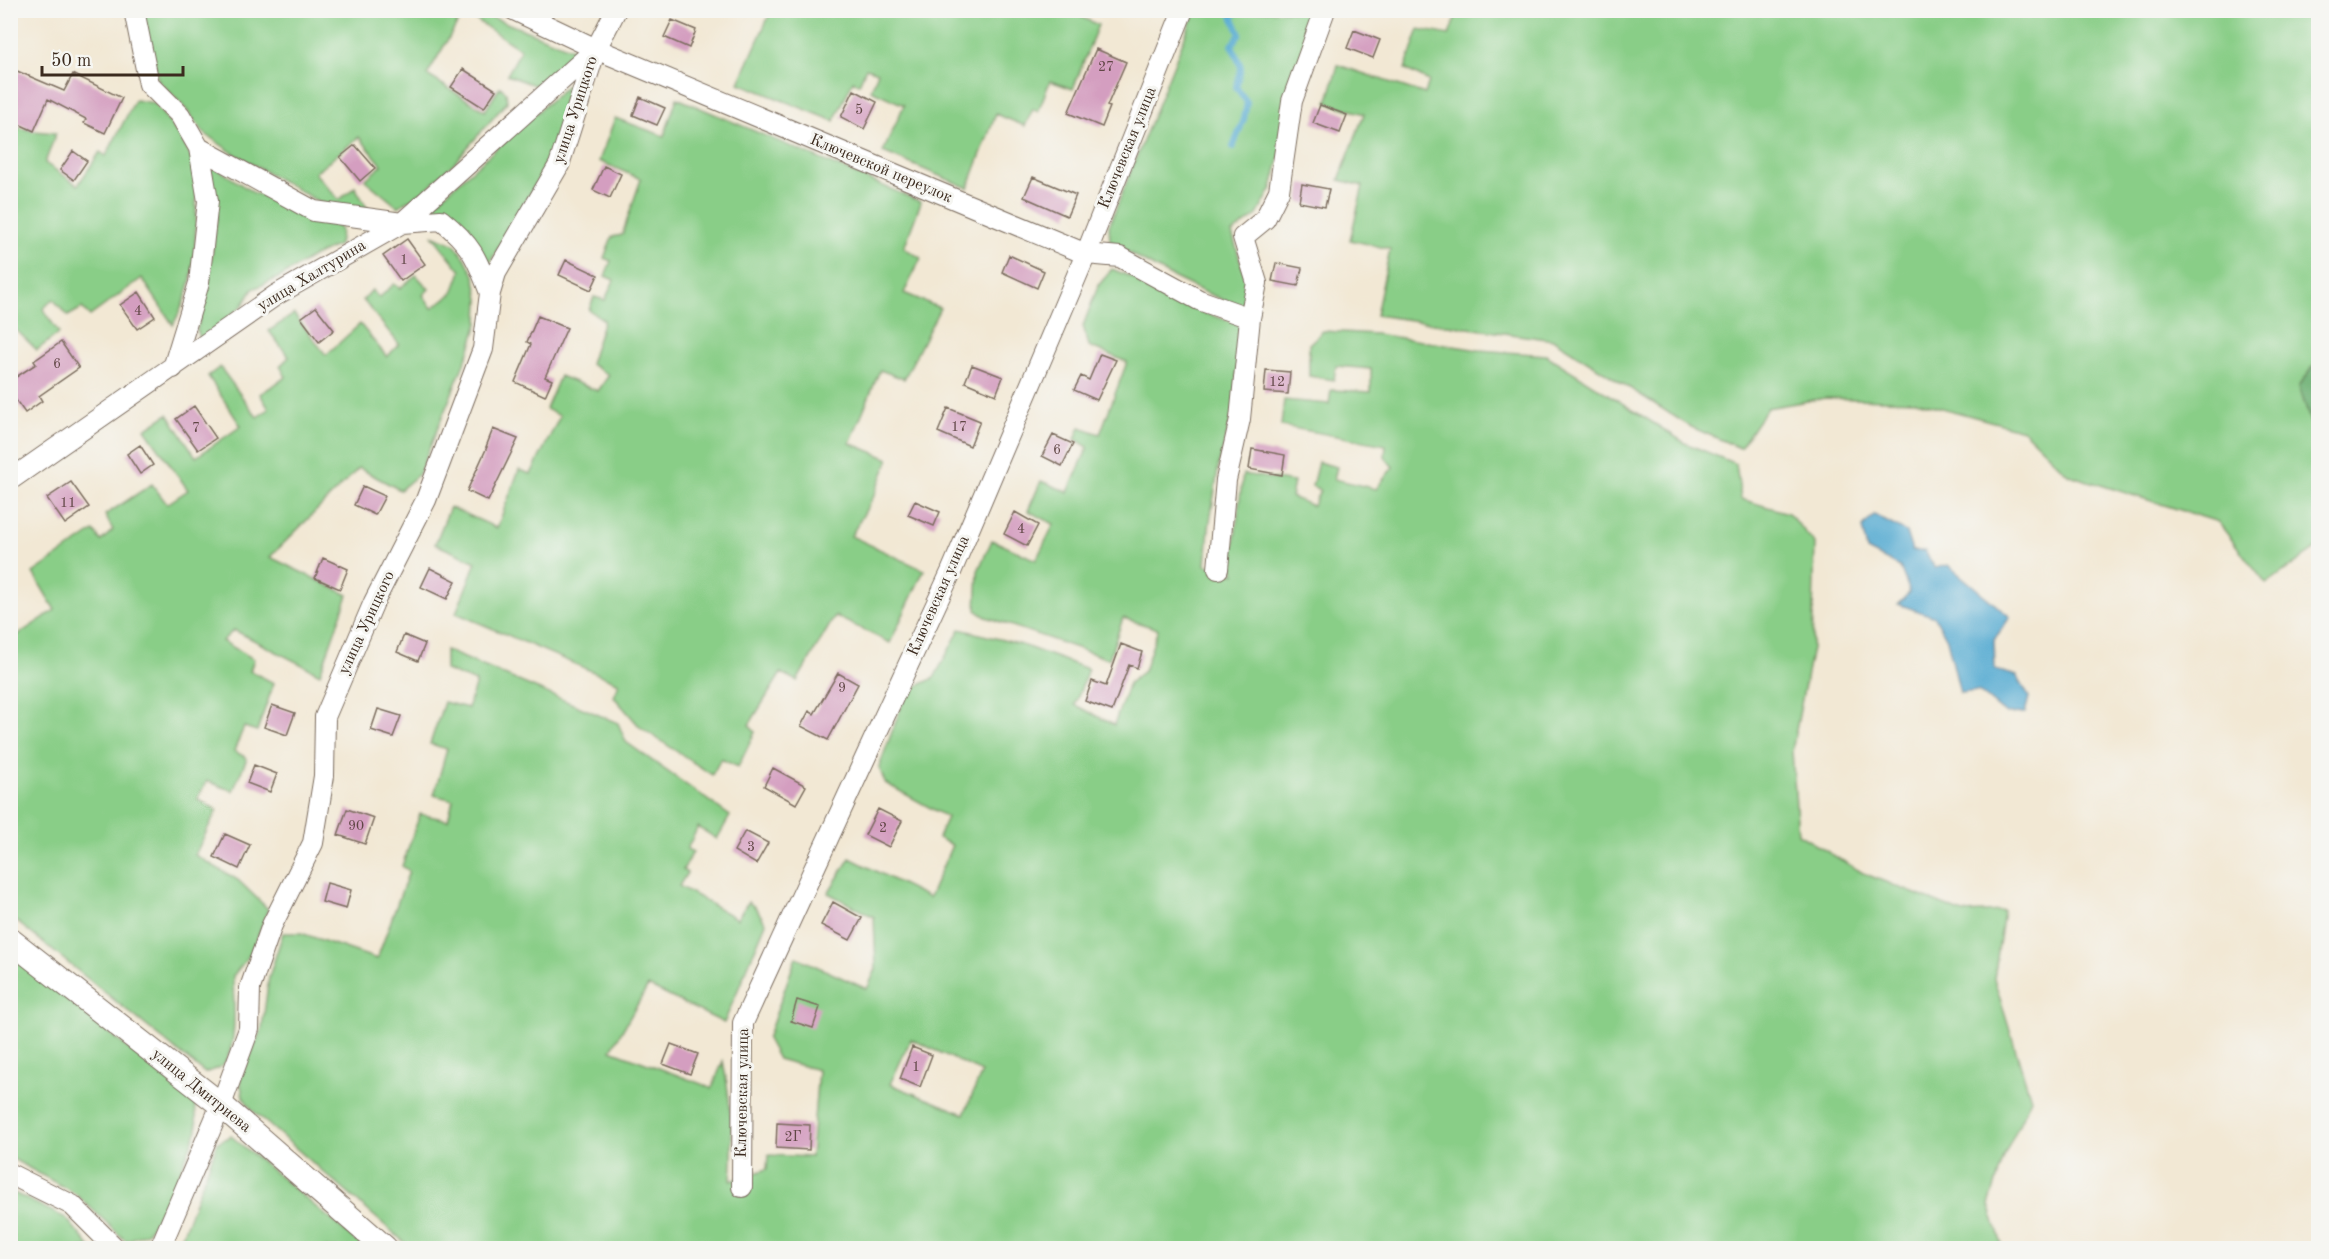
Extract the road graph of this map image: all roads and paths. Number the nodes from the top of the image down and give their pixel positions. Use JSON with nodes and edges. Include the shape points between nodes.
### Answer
{"nodes":[{"id":1,"x":134,"y":10,"type":"edge"},
{"id":2,"x":514,"y":10,"type":"edge"},
{"id":3,"x":616,"y":10,"type":"edge"},
{"id":4,"x":1184,"y":10,"type":"edge"},
{"id":5,"x":1325,"y":10,"type":"edge"},
{"id":6,"x":596,"y":49,"type":"junction"},
{"id":7,"x":199,"y":147,"type":"junction"},
{"id":8,"x":402,"y":223,"type":"junction"},
{"id":9,"x":1086,"y":254,"type":"junction"},
{"id":10,"x":490,"y":293,"type":"junction"},
{"id":11,"x":1250,"y":318,"type":"junction"},
{"id":12,"x":173,"y":368,"type":"junction"},
{"id":13,"x":10,"y":480,"type":"edge"},
{"id":14,"x":1218,"y":569,"type":"dead end"},
{"id":15,"x":10,"y":940,"type":"edge"},
{"id":16,"x":221,"y":1105,"type":"junction"},
{"id":17,"x":10,"y":1174,"type":"edge"},
{"id":18,"x":742,"y":1187,"type":"dead end"},
{"id":19,"x":115,"y":1248,"type":"edge"},
{"id":20,"x":160,"y":1248,"type":"edge"},
{"id":21,"x":385,"y":1248,"type":"edge"}],
"edges":[{"from":1,"to":7,"type":"street","via":[[149,84],[180,115]]},
{"from":2,"to":6,"type":"street","name":"Ключевской переулок"},
{"from":3,"to":6,"type":"street","name":"улица Урицкого"},
{"from":4,"to":9,"type":"street","name":"Ключевская улица"},
{"from":5,"to":11,"type":"street","via":[[1292,101],[1279,191],[1265,219],[1243,237],[1257,283]]},
{"from":6,"to":8,"type":"street","name":"улица Халтурина"},
{"from":6,"to":9,"type":"street","name":"Ключевской переулок"},
{"from":6,"to":10,"type":"street","name":"улица Урицкого","via":[[559,165],[496,273]]},
{"from":7,"to":8,"type":"street","via":[[314,211]]},
{"from":7,"to":12,"type":"street","via":[[208,201],[199,283]]},
{"from":8,"to":10,"type":"street","via":[[441,220],[461,236],[477,258]]},
{"from":8,"to":12,"type":"street","name":"улица Халтурина","via":[[276,295]]},
{"from":9,"to":11,"type":"street","name":"Ключевской переулок","via":[[1120,257],[1199,300]]},
{"from":9,"to":18,"type":"street","name":"Ключевская улица","via":[[951,572],[743,1023]]},
{"from":10,"to":16,"type":"street","name":"улица Урицкого","via":[[483,349],[426,500],[374,602],[325,717],[324,776],[313,843],[272,924],[250,988],[249,1029]]},
{"from":11,"to":14,"type":"street","via":[[1240,419],[1226,480]]},
{"from":12,"to":13,"type":"street","name":"улица Халтурина"},
{"from":15,"to":16,"type":"street","name":"улица Дмитриева"},
{"from":16,"to":20,"type":"street","name":"улица Урицкого"},
{"from":16,"to":21,"type":"street","name":"улица Дмитриева"},
{"from":17,"to":19,"type":"street","via":[[72,1205]]}]}
